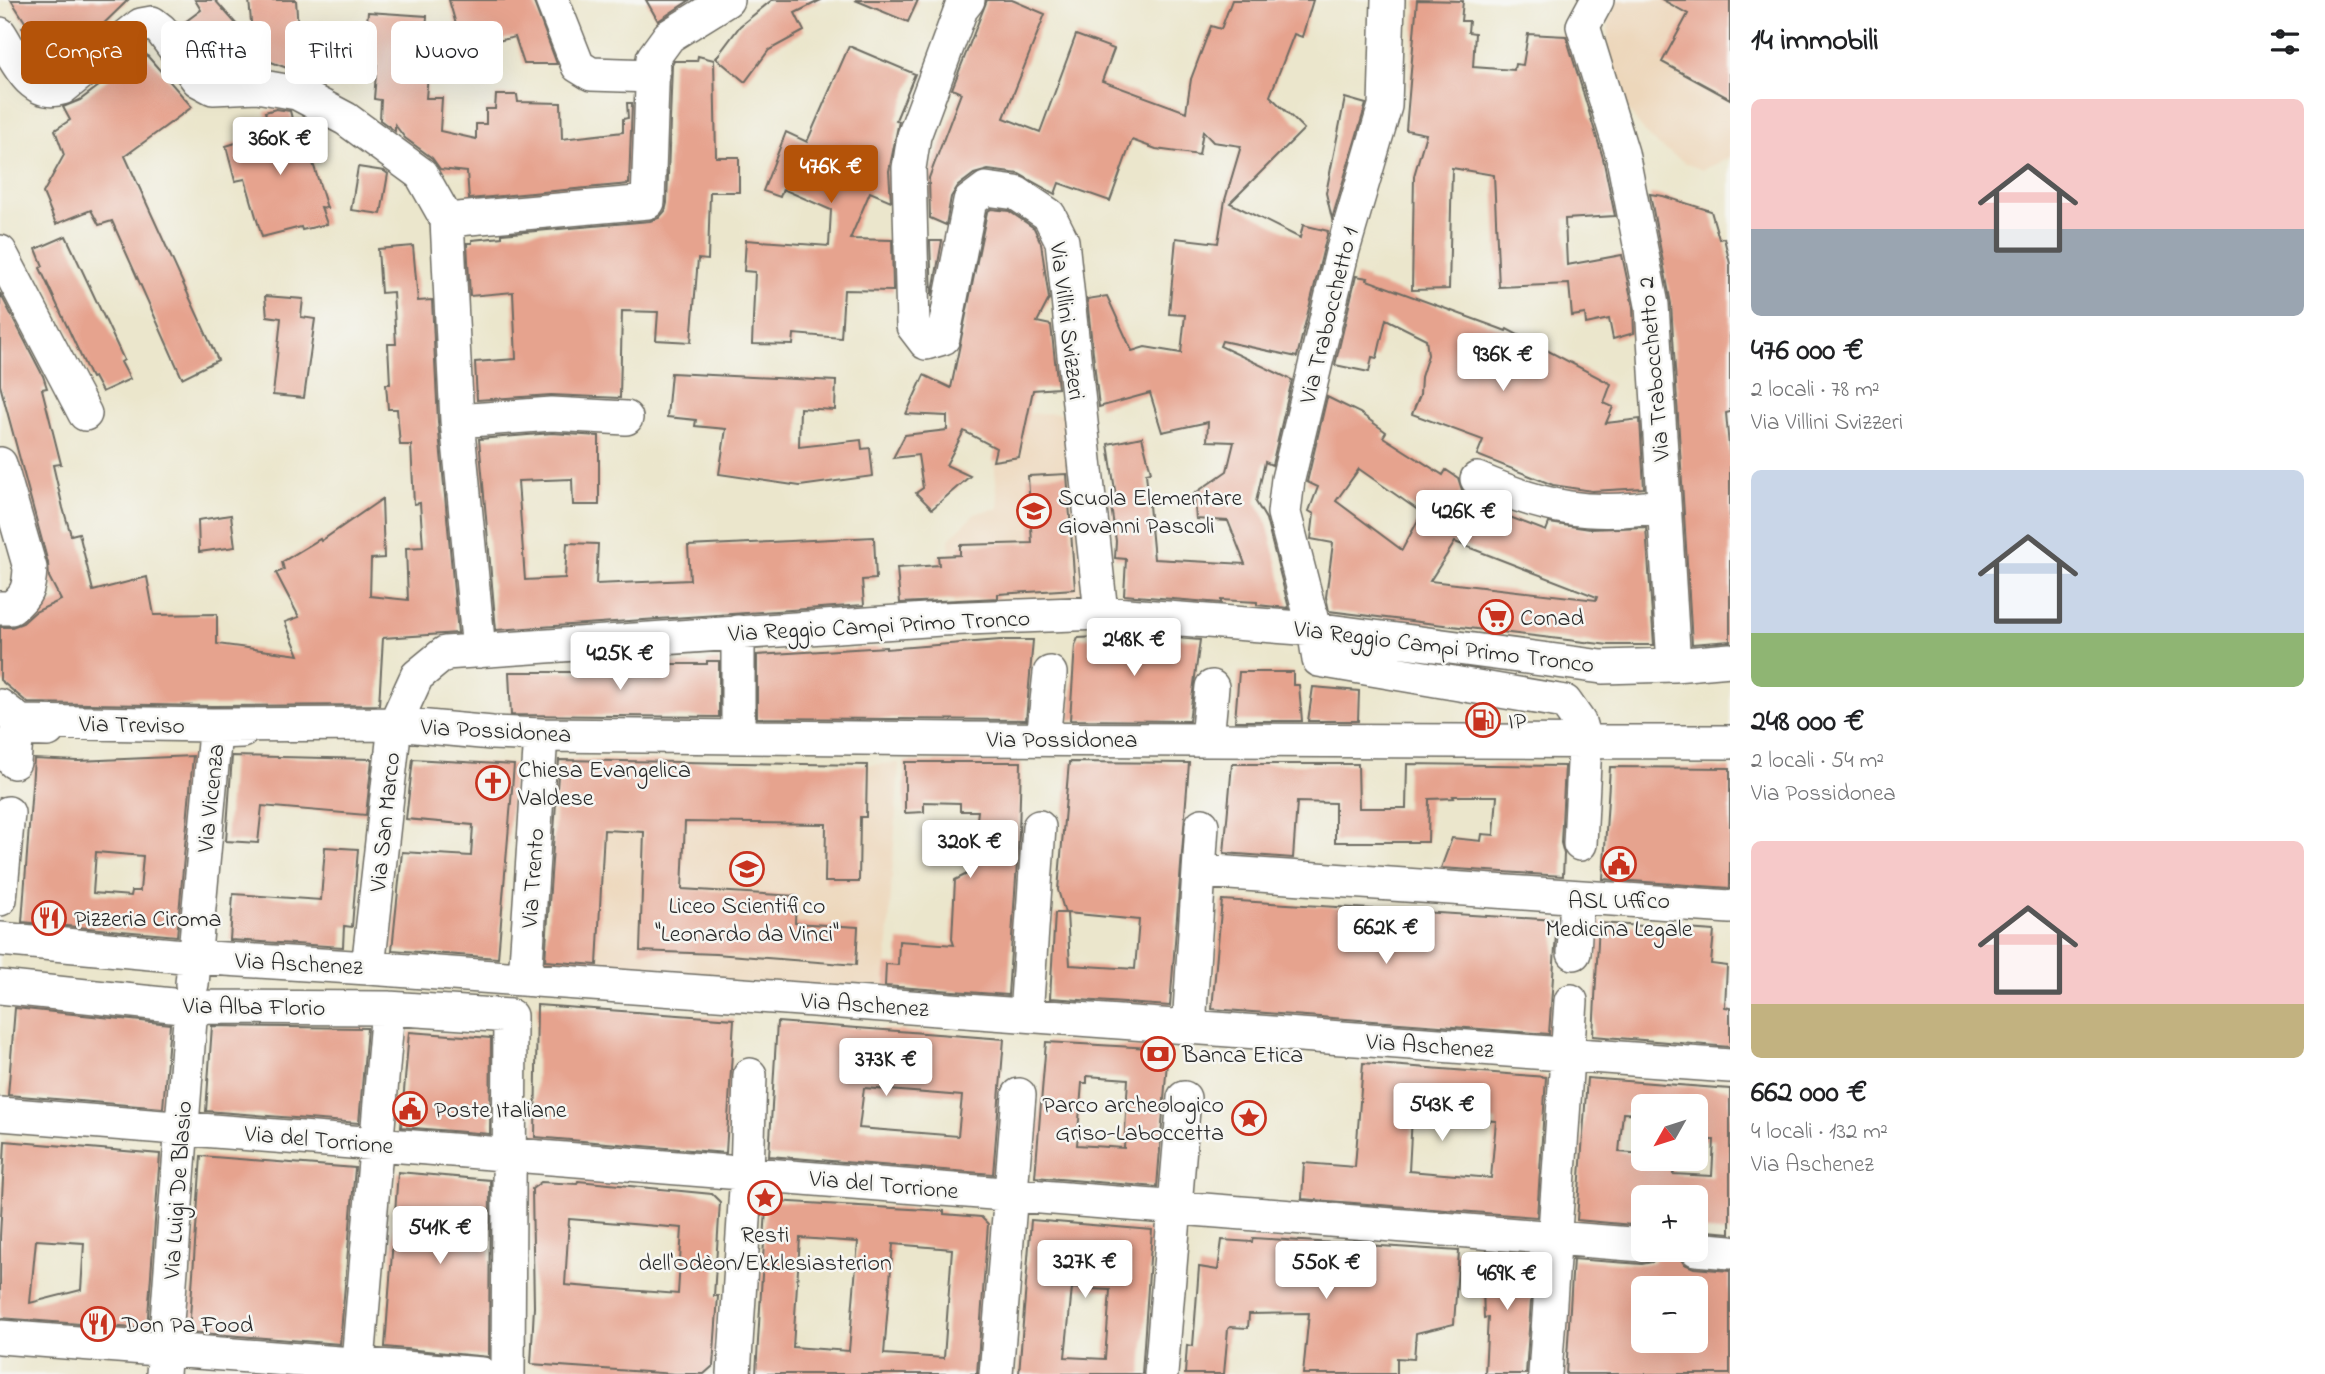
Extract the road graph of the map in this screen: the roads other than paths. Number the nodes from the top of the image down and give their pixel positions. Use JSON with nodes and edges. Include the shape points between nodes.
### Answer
{"nodes":[{"id":1,"x":552,"y":0,"type":"edge"},
{"id":2,"x":727,"y":0,"type":"edge"},
{"id":3,"x":968,"y":0,"type":"edge"},
{"id":4,"x":1388,"y":0,"type":"edge"},
{"id":5,"x":1597,"y":0,"type":"edge"},
{"id":6,"x":0,"y":34,"type":"edge"},
{"id":7,"x":653,"y":76,"type":"junction"},
{"id":8,"x":447,"y":220,"type":"junction"},
{"id":9,"x":0,"y":252,"type":"edge"},
{"id":10,"x":85,"y":414,"type":"dead end"},
{"id":11,"x":626,"y":418,"type":"dead end"},
{"id":12,"x":457,"y":421,"type":"junction"},
{"id":13,"x":0,"y":464,"type":"edge"},
{"id":14,"x":1477,"y":479,"type":"dead end"},
{"id":15,"x":1664,"y":505,"type":"junction"},
{"id":16,"x":0,"y":608,"type":"edge"},
{"id":17,"x":1101,"y":613,"type":"junction"},
{"id":18,"x":1314,"y":629,"type":"junction"},
{"id":19,"x":738,"y":632,"type":"junction"},
{"id":20,"x":479,"y":651,"type":"junction"},
{"id":21,"x":445,"y":653,"type":"joint"},
{"id":22,"x":1730,"y":660,"type":"edge"},
{"id":23,"x":1674,"y":665,"type":"junction"},
{"id":24,"x":1050,"y":673,"type":"dead end"},
{"id":25,"x":1213,"y":687,"type":"dead end"},
{"id":26,"x":0,"y":706,"type":"edge"},
{"id":27,"x":395,"y":724,"type":"junction"},
{"id":28,"x":215,"y":732,"type":"junction"},
{"id":29,"x":541,"y":735,"type":"junction"},
{"id":30,"x":738,"y":735,"type":"junction"},
{"id":31,"x":1043,"y":739,"type":"junction"},
{"id":32,"x":1207,"y":739,"type":"junction"},
{"id":33,"x":1730,"y":742,"type":"edge"},
{"id":34,"x":1585,"y":743,"type":"junction"},
{"id":35,"x":14,"y":762,"type":"dead end"},
{"id":36,"x":8,"y":813,"type":"dead end"},
{"id":37,"x":1202,"y":825,"type":"dead end"},
{"id":38,"x":1039,"y":827,"type":"dead end"},
{"id":39,"x":1580,"y":844,"type":"dead end"},
{"id":40,"x":1200,"y":871,"type":"junction"},
{"id":41,"x":1577,"y":897,"type":"junction"},
{"id":42,"x":0,"y":899,"type":"edge"},
{"id":43,"x":1730,"y":907,"type":"edge"},
{"id":44,"x":0,"y":939,"type":"edge"},
{"id":45,"x":1574,"y":953,"type":"dead end"},
{"id":46,"x":368,"y":968,"type":"junction"},
{"id":47,"x":0,"y":969,"type":"edge"},
{"id":48,"x":525,"y":979,"type":"junction"},
{"id":49,"x":192,"y":983,"type":"junction"},
{"id":50,"x":0,"y":987,"type":"edge"},
{"id":51,"x":1572,"y":1001,"type":"dead end"},
{"id":52,"x":388,"y":1008,"type":"junction"},
{"id":53,"x":1026,"y":1015,"type":"junction"},
{"id":54,"x":1189,"y":1027,"type":"junction"},
{"id":55,"x":1568,"y":1055,"type":"junction"},
{"id":56,"x":1730,"y":1066,"type":"edge"},
{"id":57,"x":750,"y":1075,"type":"dead end"},
{"id":58,"x":1019,"y":1094,"type":"dead end"},
{"id":59,"x":1184,"y":1098,"type":"dead end"},
{"id":60,"x":0,"y":1114,"type":"edge"},
{"id":61,"x":182,"y":1128,"type":"junction"},
{"id":62,"x":376,"y":1143,"type":"junction"},
{"id":63,"x":509,"y":1154,"type":"junction"},
{"id":64,"x":747,"y":1173,"type":"junction"},
{"id":65,"x":1012,"y":1195,"type":"junction"},
{"id":66,"x":1175,"y":1208,"type":"junction"},
{"id":67,"x":1555,"y":1238,"type":"junction"},
{"id":68,"x":1631,"y":1244,"type":"edge"},
{"id":69,"x":1708,"y":1250,"type":"edge"},
{"id":70,"x":1730,"y":1252,"type":"edge"},
{"id":71,"x":0,"y":1337,"type":"edge"},
{"id":72,"x":164,"y":1362,"type":"edge"},
{"id":73,"x":357,"y":1370,"type":"edge"},
{"id":74,"x":482,"y":1374,"type":"edge"},
{"id":75,"x":508,"y":1374,"type":"edge"},
{"id":76,"x":734,"y":1374,"type":"edge"},
{"id":77,"x":996,"y":1374,"type":"edge"},
{"id":78,"x":1161,"y":1374,"type":"edge"},
{"id":79,"x":1545,"y":1374,"type":"edge"}],
"edges":[{"from":1,"to":7,"type":"street","via":[[578,66],[591,74]]},
{"from":2,"to":7,"type":"street","via":[[669,36],[653,58]]},
{"from":3,"to":17,"type":"street","name":"Via Villini Svizzeri","via":[[914,136],[909,168],[913,326],[926,343],[943,338],[970,201],[986,189],[1016,192],[1049,215],[1062,241]]},
{"from":4,"to":18,"type":"street","name":"Via Trabocchetto 1","via":[[1385,106],[1342,253],[1288,479],[1284,513]]},
{"from":5,"to":15,"type":"street","name":"Via Trabocchetto 2","via":[[1583,26],[1622,153],[1652,305]]},
{"from":6,"to":8,"type":"street","via":[[31,82],[54,90],[141,25],[152,23],[198,80],[213,88],[257,86],[297,93],[346,119],[421,174]]},
{"from":7,"to":8,"type":"street","via":[[648,202]]},
{"from":8,"to":12,"type":"street"},
{"from":9,"to":10,"type":"street"},
{"from":11,"to":12,"type":"street","via":[[552,414]]},
{"from":12,"to":20,"type":"street"},
{"from":13,"to":16,"type":"street","via":[[30,568],[24,597],[11,608]]},
{"from":14,"to":15,"type":"street","via":[[1553,507],[1592,512]]},
{"from":15,"to":23,"type":"street","name":"Via Trabocchetto 2"},
{"from":17,"to":18,"type":"street","name":"Via Reggio Campi Primo Tronco"},
{"from":17,"to":19,"type":"street","name":"Via Reggio Campi Primo Tronco"},
{"from":18,"to":23,"type":"street","name":"Via Reggio Campi Primo Tronco","via":[[1602,667]]},
{"from":18,"to":34,"type":"street","name":"Via Trabocchetto 1","via":[[1319,660],[1565,702],[1579,722]]},
{"from":19,"to":20,"type":"street","name":"Via Reggio Campi Primo Tronco"},
{"from":19,"to":30,"type":"street"},
{"from":20,"to":21,"type":"street","name":"Via Reggio Campi Primo Tronco"},
{"from":21,"to":27,"type":"street","name":"Via San Marco","via":[[417,676]]},
{"from":22,"to":23,"type":"street","name":"Via Reggio Campi Primo Tronco"},
{"from":24,"to":31,"type":"street"},
{"from":25,"to":32,"type":"street"},
{"from":26,"to":27,"type":"street","name":"Via Treviso","via":[[21,722]]},
{"from":27,"to":28,"type":"street","name":"Via Vicenza"},
{"from":27,"to":29,"type":"street","name":"Via Possidonea"},
{"from":27,"to":46,"type":"street","name":"Via San Marco"},
{"from":28,"to":35,"type":"street","via":[[17,729]]},
{"from":28,"to":49,"type":"street","name":"Via Vicenza"},
{"from":29,"to":30,"type":"street","name":"Via Possidonea"},
{"from":29,"to":48,"type":"street","name":"Via Trento"},
{"from":30,"to":31,"type":"street","name":"Via Possidonea"},
{"from":31,"to":32,"type":"street","name":"Via Possidonea"},
{"from":32,"to":34,"type":"street","name":"Via Possidonea"},
{"from":33,"to":34,"type":"street","name":"Via Possidonea"},
{"from":34,"to":39,"type":"street"},
{"from":36,"to":42,"type":"street"},
{"from":37,"to":40,"type":"street"},
{"from":38,"to":53,"type":"street"},
{"from":40,"to":41,"type":"street"},
{"from":40,"to":54,"type":"street"},
{"from":41,"to":43,"type":"street"},
{"from":41,"to":45,"type":"street"},
{"from":44,"to":49,"type":"street","name":"Via Aschenez"},
{"from":46,"to":48,"type":"street","name":"Via Aschenez"},
{"from":46,"to":49,"type":"street","name":"Via Aschenez"},
{"from":47,"to":49,"type":"street"},
{"from":48,"to":53,"type":"street","name":"Via Aschenez"},
{"from":49,"to":50,"type":"street","name":"Via Alba Florio"},
{"from":49,"to":52,"type":"street","via":[[379,998]]},
{"from":49,"to":61,"type":"street","name":"Via Luigi De Blasio"},
{"from":51,"to":55,"type":"street"},
{"from":52,"to":62,"type":"street"},
{"from":52,"to":63,"type":"street","via":[[509,1016]]},
{"from":53,"to":54,"type":"street","name":"Via Aschenez"},
{"from":54,"to":55,"type":"street","name":"Via Aschenez"},
{"from":55,"to":56,"type":"street","name":"Via Aschenez"},
{"from":55,"to":67,"type":"street"},
{"from":57,"to":64,"type":"street"},
{"from":58,"to":65,"type":"street"},
{"from":59,"to":66,"type":"street"},
{"from":60,"to":61,"type":"street","name":"Via del Torrione"},
{"from":61,"to":62,"type":"street","name":"Via del Torrione"},
{"from":61,"to":72,"type":"street","name":"Via Luigi De Blasio"},
{"from":62,"to":63,"type":"street","name":"Via del Torrione"},
{"from":62,"to":73,"type":"street"},
{"from":63,"to":64,"type":"street","name":"Via del Torrione"},
{"from":63,"to":75,"type":"street"},
{"from":64,"to":65,"type":"street","name":"Via del Torrione"},
{"from":64,"to":76,"type":"street"},
{"from":65,"to":66,"type":"street","name":"Via del Torrione"},
{"from":65,"to":77,"type":"street"},
{"from":66,"to":67,"type":"street","name":"Via del Torrione"},
{"from":66,"to":78,"type":"street"},
{"from":67,"to":68,"type":"street","name":"Via del Torrione"},
{"from":67,"to":79,"type":"street"},
{"from":69,"to":70,"type":"street"},
{"from":71,"to":72,"type":"street"},
{"from":72,"to":73,"type":"street"},
{"from":73,"to":74,"type":"street"}]}
